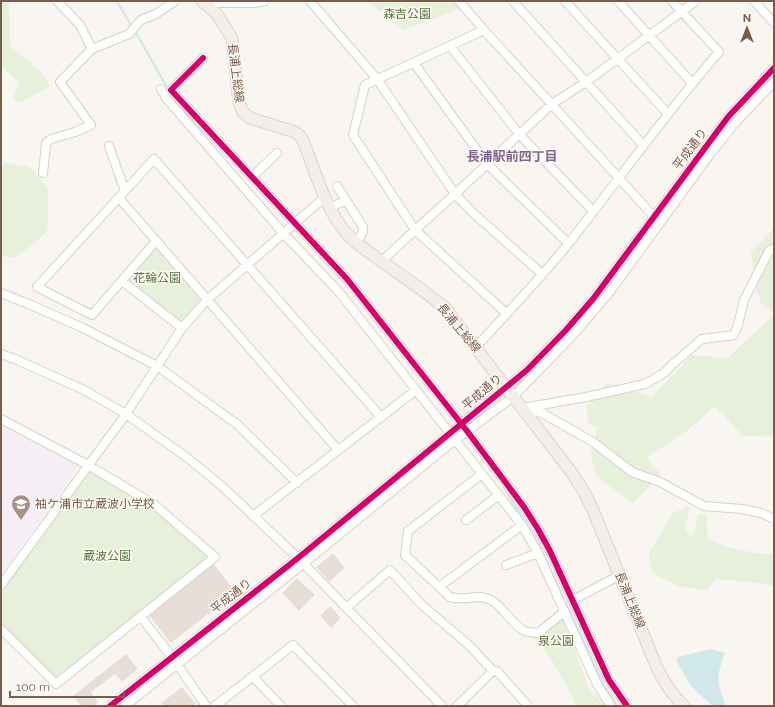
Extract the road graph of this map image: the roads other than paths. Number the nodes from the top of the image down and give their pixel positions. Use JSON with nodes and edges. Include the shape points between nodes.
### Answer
{"nodes":[{"id":1,"x":57,"y":1,"type":"edge"},
{"id":2,"x":175,"y":1,"type":"edge"},
{"id":3,"x":265,"y":1,"type":"edge"},
{"id":4,"x":310,"y":1,"type":"edge"},
{"id":5,"x":459,"y":1,"type":"edge"},
{"id":6,"x":513,"y":1,"type":"edge"},
{"id":7,"x":566,"y":1,"type":"edge"},
{"id":8,"x":618,"y":1,"type":"edge"},
{"id":9,"x":672,"y":1,"type":"edge"},
{"id":10,"x":696,"y":1,"type":"edge"},
{"id":11,"x":754,"y":1,"type":"edge"},
{"id":12,"x":203,"y":2,"type":"edge"},
{"id":13,"x":682,"y":11,"type":"junction"},
{"id":14,"x":774,"y":23,"type":"edge"},
{"id":15,"x":484,"y":30,"type":"junction"},
{"id":16,"x":649,"y":36,"type":"junction"},
{"id":17,"x":450,"y":46,"type":"junction"},
{"id":18,"x":92,"y":49,"type":"junction"},
{"id":19,"x":203,"y":58,"type":"dead end"},
{"id":20,"x":618,"y":58,"type":"junction"},
{"id":21,"x":414,"y":63,"type":"junction"},
{"id":22,"x":774,"y":68,"type":"edge"},
{"id":23,"x":377,"y":79,"type":"junction"},
{"id":24,"x":586,"y":82,"type":"junction"},
{"id":25,"x":774,"y":82,"type":"edge"},
{"id":26,"x":692,"y":83,"type":"junction"},
{"id":27,"x":161,"y":89,"type":"dead end"},
{"id":28,"x":552,"y":104,"type":"junction"},
{"id":29,"x":668,"y":114,"type":"junction"},
{"id":30,"x":520,"y":135,"type":"junction"},
{"id":31,"x":643,"y":145,"type":"junction"},
{"id":32,"x":109,"y":146,"type":"dead end"},
{"id":33,"x":276,"y":153,"type":"dead end"},
{"id":34,"x":487,"y":164,"type":"junction"},
{"id":35,"x":43,"y":173,"type":"dead end"},
{"id":36,"x":252,"y":177,"type":"junction"},
{"id":37,"x":619,"y":177,"type":"junction"},
{"id":38,"x":337,"y":186,"type":"dead end"},
{"id":39,"x":125,"y":191,"type":"junction"},
{"id":40,"x":455,"y":194,"type":"junction"},
{"id":41,"x":325,"y":197,"type":"junction"},
{"id":42,"x":119,"y":198,"type":"junction"},
{"id":43,"x":346,"y":200,"type":"junction"},
{"id":44,"x":330,"y":208,"type":"junction"},
{"id":45,"x":593,"y":211,"type":"junction"},
{"id":46,"x":653,"y":217,"type":"junction"},
{"id":47,"x":294,"y":223,"type":"junction"},
{"id":48,"x":660,"y":223,"type":"junction"},
{"id":49,"x":414,"y":230,"type":"junction"},
{"id":50,"x":283,"y":233,"type":"junction"},
{"id":51,"x":156,"y":241,"type":"junction"},
{"id":52,"x":355,"y":242,"type":"junction"},
{"id":53,"x":568,"y":243,"type":"junction"},
{"id":54,"x":774,"y":248,"type":"edge"},
{"id":55,"x":381,"y":262,"type":"junction"},
{"id":56,"x":247,"y":265,"type":"junction"},
{"id":57,"x":542,"y":274,"type":"junction"},
{"id":58,"x":122,"y":281,"type":"junction"},
{"id":59,"x":1,"y":294,"type":"edge"},
{"id":60,"x":207,"y":300,"type":"junction"},
{"id":61,"x":506,"y":313,"type":"junction"},
{"id":62,"x":182,"y":328,"type":"junction"},
{"id":63,"x":476,"y":347,"type":"junction"},
{"id":64,"x":1,"y":354,"type":"edge"},
{"id":65,"x":157,"y":366,"type":"junction"},
{"id":66,"x":505,"y":387,"type":"junction"},
{"id":67,"x":416,"y":390,"type":"junction"},
{"id":68,"x":513,"y":397,"type":"junction"},
{"id":69,"x":523,"y":408,"type":"junction"},
{"id":70,"x":126,"y":414,"type":"junction"},
{"id":71,"x":381,"y":417,"type":"junction"},
{"id":72,"x":1,"y":419,"type":"edge"},
{"id":73,"x":461,"y":424,"type":"junction"},
{"id":74,"x":467,"y":431,"type":"junction"},
{"id":75,"x":452,"y":437,"type":"junction"},
{"id":76,"x":338,"y":450,"type":"junction"},
{"id":77,"x":88,"y":465,"type":"junction"},
{"id":78,"x":482,"y":474,"type":"junction"},
{"id":79,"x":297,"y":483,"type":"junction"},
{"id":80,"x":499,"y":494,"type":"junction"},
{"id":81,"x":253,"y":516,"type":"junction"},
{"id":82,"x":466,"y":520,"type":"dead end"},
{"id":83,"x":774,"y":520,"type":"edge"},
{"id":84,"x":522,"y":525,"type":"junction"},
{"id":85,"x":538,"y":553,"type":"junction"},
{"id":86,"x":300,"y":561,"type":"junction"},
{"id":87,"x":506,"y":565,"type":"dead end"},
{"id":88,"x":620,"y":574,"type":"junction"},
{"id":89,"x":1,"y":585,"type":"edge"},
{"id":90,"x":439,"y":587,"type":"junction"},
{"id":91,"x":572,"y":597,"type":"junction"},
{"id":92,"x":558,"y":599,"type":"junction"},
{"id":93,"x":346,"y":608,"type":"junction"},
{"id":94,"x":564,"y":612,"type":"junction"},
{"id":95,"x":141,"y":616,"type":"junction"},
{"id":96,"x":1,"y":630,"type":"edge"},
{"id":97,"x":174,"y":661,"type":"junction"},
{"id":98,"x":493,"y":670,"type":"junction"},
{"id":99,"x":253,"y":677,"type":"junction"},
{"id":100,"x":110,"y":706,"type":"edge"},
{"id":101,"x":125,"y":706,"type":"edge"},
{"id":102,"x":206,"y":706,"type":"edge"},
{"id":103,"x":215,"y":706,"type":"edge"},
{"id":104,"x":281,"y":706,"type":"edge"},
{"id":105,"x":353,"y":706,"type":"edge"},
{"id":106,"x":442,"y":706,"type":"edge"},
{"id":107,"x":457,"y":706,"type":"edge"},
{"id":108,"x":528,"y":706,"type":"edge"},
{"id":109,"x":611,"y":706,"type":"edge"},
{"id":110,"x":627,"y":706,"type":"edge"},
{"id":111,"x":684,"y":706,"type":"edge"}],
"edges":[{"from":1,"to":18,"type":"street","via":[[80,25]]},
{"from":2,"to":18,"type":"street","via":[[156,14],[141,20],[129,34]]},
{"from":3,"to":12,"type":"street"},
{"from":4,"to":23,"type":"street"},
{"from":5,"to":15,"type":"street"},
{"from":6,"to":24,"type":"street"},
{"from":7,"to":20,"type":"street"},
{"from":8,"to":16,"type":"street"},
{"from":9,"to":13,"type":"street"},
{"from":10,"to":13,"type":"street"},
{"from":11,"to":14,"type":"street"},
{"from":12,"to":41,"type":"main road","name":"長浦上総線","via":[[216,13],[232,38],[239,103],[243,112],[250,118],[295,132],[301,137]]},
{"from":13,"to":16,"type":"street"},
{"from":13,"to":26,"type":"street","via":[[719,52]]},
{"from":15,"to":17,"type":"street"},
{"from":15,"to":28,"type":"street"},
{"from":16,"to":20,"type":"street"},
{"from":16,"to":26,"type":"street"},
{"from":17,"to":21,"type":"street"},
{"from":17,"to":30,"type":"street"},
{"from":18,"to":35,"type":"street","via":[[60,82],[91,124],[46,143]]},
{"from":19,"to":36,"type":"street","via":[[171,90]]},
{"from":20,"to":24,"type":"street"},
{"from":20,"to":29,"type":"street"},
{"from":21,"to":23,"type":"street"},
{"from":21,"to":34,"type":"street"},
{"from":22,"to":46,"type":"street","name":"平成通り","via":[[728,117]]},
{"from":23,"to":40,"type":"street"},
{"from":23,"to":49,"type":"street","via":[[365,84],[352,135]]},
{"from":24,"to":28,"type":"street"},
{"from":24,"to":31,"type":"street"},
{"from":25,"to":48,"type":"street","name":"平成通り","via":[[725,135]]},
{"from":26,"to":29,"type":"street"},
{"from":27,"to":50,"type":"street","via":[[166,98]]},
{"from":28,"to":30,"type":"street"},
{"from":28,"to":37,"type":"street"},
{"from":29,"to":31,"type":"street"},
{"from":30,"to":34,"type":"street"},
{"from":30,"to":45,"type":"street"},
{"from":31,"to":37,"type":"street"},
{"from":32,"to":39,"type":"street"},
{"from":33,"to":36,"type":"street"},
{"from":34,"to":40,"type":"street"},
{"from":34,"to":53,"type":"street"},
{"from":36,"to":47,"type":"street"},
{"from":37,"to":45,"type":"street"},
{"from":37,"to":46,"type":"street"},
{"from":38,"to":43,"type":"street"},
{"from":39,"to":42,"type":"street"},
{"from":39,"to":56,"type":"street","via":[[154,159]]},
{"from":40,"to":49,"type":"street"},
{"from":40,"to":57,"type":"street"},
{"from":41,"to":44,"type":"main road","name":"長浦上総線"},
{"from":41,"to":47,"type":"street"},
{"from":42,"to":51,"type":"street"},
{"from":42,"to":58,"type":"street","via":[[38,287],[92,314]]},
{"from":43,"to":44,"type":"street"},
{"from":43,"to":52,"type":"street","via":[[363,227],[362,236]]},
{"from":44,"to":52,"type":"main road","name":"長浦上総線"},
{"from":45,"to":53,"type":"street"},
{"from":46,"to":48,"type":"street"},
{"from":46,"to":66,"type":"street","name":"平成通り","via":[[608,280],[566,330],[527,370]]},
{"from":47,"to":50,"type":"street"},
{"from":47,"to":73,"type":"street","via":[[347,279]]},
{"from":48,"to":68,"type":"street","name":"平成通り","via":[[609,293],[574,334]]},
{"from":49,"to":55,"type":"street"},
{"from":49,"to":61,"type":"street"},
{"from":50,"to":56,"type":"street"},
{"from":50,"to":67,"type":"street","via":[[339,292]]},
{"from":51,"to":58,"type":"street"},
{"from":51,"to":60,"type":"street"},
{"from":52,"to":55,"type":"main road","name":"長浦上総線"},
{"from":53,"to":57,"type":"street"},
{"from":54,"to":69,"type":"street","via":[[769,251],[744,300],[734,335],[702,339],[664,373],[645,384]]},
{"from":55,"to":63,"type":"main road","name":"長浦上総線","via":[[442,306]]},
{"from":56,"to":60,"type":"street"},
{"from":56,"to":71,"type":"street"},
{"from":57,"to":61,"type":"street"},
{"from":58,"to":62,"type":"street"},
{"from":59,"to":65,"type":"street","via":[[83,328]]},
{"from":60,"to":62,"type":"street"},
{"from":60,"to":76,"type":"street"},
{"from":61,"to":63,"type":"street"},
{"from":62,"to":65,"type":"street"},
{"from":63,"to":66,"type":"main road","name":"長浦上総線"},
{"from":64,"to":70,"type":"street","via":[[84,390]]},
{"from":65,"to":70,"type":"street"},
{"from":65,"to":79,"type":"street","via":[[238,425]]},
{"from":66,"to":68,"type":"main road","name":"長浦上総線"},
{"from":66,"to":73,"type":"street","name":"平成通り"},
{"from":67,"to":71,"type":"street"},
{"from":67,"to":75,"type":"street"},
{"from":68,"to":69,"type":"main road","name":"長浦上総線"},
{"from":68,"to":74,"type":"street","name":"平成通り"},
{"from":69,"to":83,"type":"street","via":[[542,413],[593,442],[632,472],[660,482],[704,506],[761,513]]},
{"from":69,"to":88,"type":"main road","name":"長浦上総線","via":[[572,472],[584,492]]},
{"from":70,"to":77,"type":"street"},
{"from":70,"to":81,"type":"street","via":[[189,459]]},
{"from":71,"to":76,"type":"street"},
{"from":72,"to":77,"type":"street"},
{"from":73,"to":74,"type":"street"},
{"from":73,"to":75,"type":"street","name":"平成通り"},
{"from":74,"to":75,"type":"street","name":"平成通り"},
{"from":74,"to":91,"type":"street","via":[[538,529]]},
{"from":75,"to":78,"type":"street"},
{"from":75,"to":86,"type":"street","name":"平成通り"},
{"from":76,"to":79,"type":"street"},
{"from":77,"to":89,"type":"street"},
{"from":77,"to":95,"type":"street","via":[[155,505],[214,557]]},
{"from":78,"to":80,"type":"street"},
{"from":78,"to":90,"type":"street","via":[[408,531],[405,555]]},
{"from":79,"to":81,"type":"street"},
{"from":80,"to":82,"type":"street"},
{"from":80,"to":84,"type":"street"},
{"from":81,"to":86,"type":"street"},
{"from":84,"to":85,"type":"street"},
{"from":84,"to":90,"type":"street"},
{"from":85,"to":87,"type":"street"},
{"from":85,"to":92,"type":"street"},
{"from":86,"to":93,"type":"street"},
{"from":86,"to":97,"type":"street","name":"平成通り"},
{"from":88,"to":91,"type":"street"},
{"from":88,"to":111,"type":"main road","name":"長浦上総線","via":[[657,668],[663,680]]},
{"from":90,"to":94,"type":"street","via":[[454,599],[476,597],[493,601],[524,631],[538,633]]},
{"from":91,"to":92,"type":"street"},
{"from":91,"to":110,"type":"street","via":[[609,680]]},
{"from":92,"to":94,"type":"street"},
{"from":93,"to":98,"type":"street","via":[[390,570],[422,606],[471,647]]},
{"from":93,"to":106,"type":"street"},
{"from":94,"to":109,"type":"street","via":[[597,684]]},
{"from":95,"to":96,"type":"street","via":[[56,684]]},
{"from":95,"to":97,"type":"street"},
{"from":97,"to":100,"type":"street","name":"平成通り"},
{"from":97,"to":101,"type":"street","name":"平成通り"},
{"from":97,"to":102,"type":"street"},
{"from":98,"to":107,"type":"street"},
{"from":98,"to":108,"type":"street","via":[[497,671]]},
{"from":99,"to":103,"type":"street"},
{"from":99,"to":104,"type":"street"},
{"from":99,"to":105,"type":"street","via":[[293,645]]}]}
